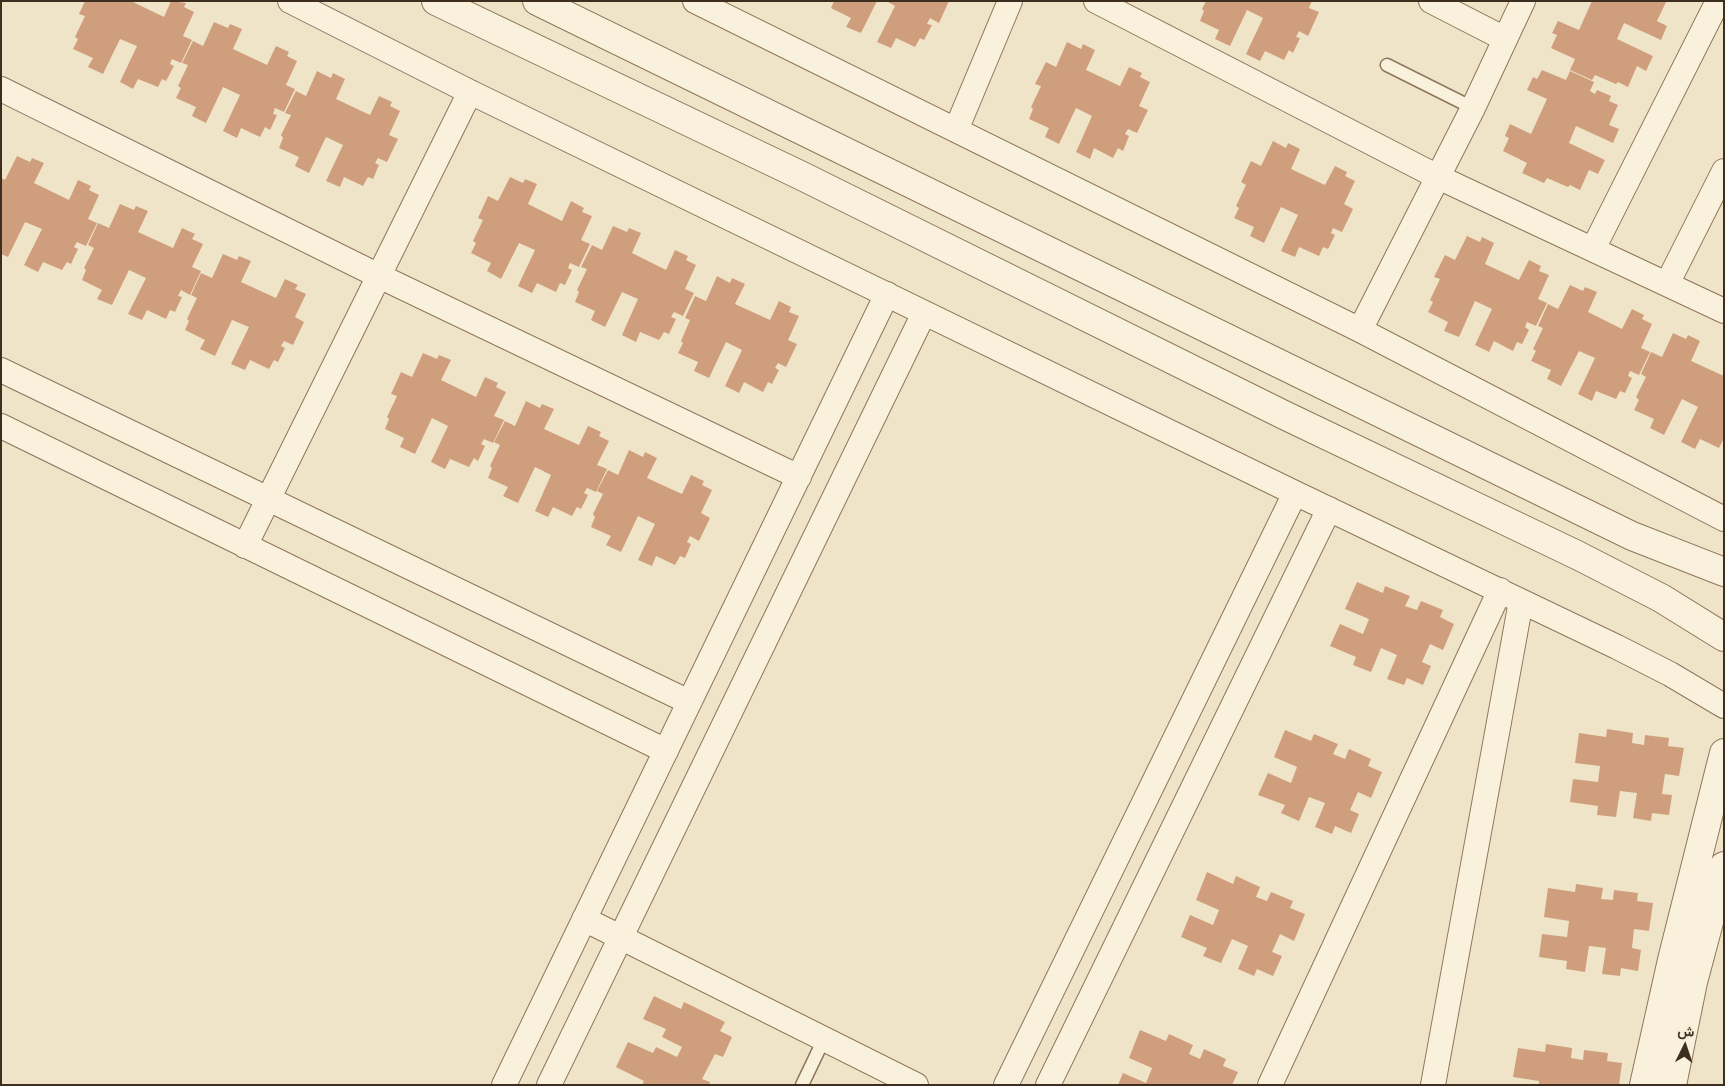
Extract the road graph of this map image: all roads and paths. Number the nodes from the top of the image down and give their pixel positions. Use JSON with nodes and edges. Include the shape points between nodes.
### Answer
{"nodes":[{"id":1,"x":290,"y":1,"type":"edge"},
{"id":2,"x":436,"y":1,"type":"edge"},
{"id":3,"x":537,"y":1,"type":"edge"},
{"id":4,"x":694,"y":1,"type":"edge"},
{"id":5,"x":1010,"y":1,"type":"edge"},
{"id":6,"x":1096,"y":1,"type":"edge"},
{"id":7,"x":1430,"y":1,"type":"edge"},
{"id":8,"x":1523,"y":1,"type":"edge"},
{"id":9,"x":1718,"y":1,"type":"edge"},
{"id":10,"x":1505,"y":39,"type":"junction"},
{"id":11,"x":1387,"y":65,"type":"dead end"},
{"id":12,"x":1,"y":89,"type":"edge"},
{"id":13,"x":470,"y":92,"type":"junction"},
{"id":14,"x":1473,"y":108,"type":"junction"},
{"id":15,"x":956,"y":130,"type":"junction"},
{"id":16,"x":1724,"y":171,"type":"edge"},
{"id":17,"x":1438,"y":176,"type":"junction"},
{"id":18,"x":1593,"y":249,"type":"junction"},
{"id":19,"x":379,"y":276,"type":"junction"},
{"id":20,"x":1667,"y":284,"type":"junction"},
{"id":21,"x":887,"y":294,"type":"junction"},
{"id":22,"x":1724,"y":311,"type":"edge"},
{"id":23,"x":924,"y":313,"type":"junction"},
{"id":24,"x":1360,"y":330,"type":"junction"},
{"id":25,"x":1,"y":370,"type":"edge"},
{"id":26,"x":1,"y":426,"type":"edge"},
{"id":27,"x":799,"y":476,"type":"junction"},
{"id":28,"x":1295,"y":493,"type":"junction"},
{"id":29,"x":268,"y":500,"type":"junction"},
{"id":30,"x":1329,"y":509,"type":"junction"},
{"id":31,"x":1724,"y":518,"type":"edge"},
{"id":32,"x":245,"y":546,"type":"junction"},
{"id":33,"x":1724,"y":572,"type":"edge"},
{"id":34,"x":1500,"y":590,"type":"junction"},
{"id":35,"x":1521,"y":601,"type":"junction"},
{"id":36,"x":1724,"y":637,"type":"edge"},
{"id":37,"x":689,"y":702,"type":"junction"},
{"id":38,"x":1724,"y":706,"type":"edge"},
{"id":39,"x":666,"y":751,"type":"junction"},
{"id":40,"x":1724,"y":752,"type":"edge"},
{"id":41,"x":1724,"y":866,"type":"edge"},
{"id":42,"x":584,"y":919,"type":"junction"},
{"id":43,"x":620,"y":938,"type":"junction"},
{"id":44,"x":824,"y":1039,"type":"junction"},
{"id":45,"x":504,"y":1085,"type":"edge"},
{"id":46,"x":549,"y":1085,"type":"edge"},
{"id":47,"x":802,"y":1085,"type":"edge"},
{"id":48,"x":916,"y":1085,"type":"edge"},
{"id":49,"x":1006,"y":1085,"type":"edge"},
{"id":50,"x":1048,"y":1085,"type":"edge"},
{"id":51,"x":1270,"y":1085,"type":"edge"},
{"id":52,"x":1433,"y":1085,"type":"edge"},
{"id":53,"x":1644,"y":1085,"type":"edge"},
{"id":54,"x":1672,"y":1085,"type":"edge"}],
"edges":[{"from":1,"to":13,"type":"street"},
{"from":2,"to":36,"type":"street","via":[[802,176],[1284,415],[1577,554],[1668,602]]},
{"from":3,"to":33,"type":"street","via":[[1632,536]]},
{"from":4,"to":15,"type":"street"},
{"from":5,"to":15,"type":"street"},
{"from":6,"to":17,"type":"street"},
{"from":7,"to":10,"type":"street"},
{"from":8,"to":10,"type":"street"},
{"from":9,"to":18,"type":"street"},
{"from":10,"to":14,"type":"street"},
{"from":11,"to":14,"type":"lane"},
{"from":12,"to":19,"type":"street"},
{"from":13,"to":19,"type":"street"},
{"from":13,"to":21,"type":"street"},
{"from":14,"to":17,"type":"street"},
{"from":15,"to":24,"type":"street"},
{"from":16,"to":20,"type":"street"},
{"from":17,"to":18,"type":"street"},
{"from":17,"to":24,"type":"street"},
{"from":18,"to":20,"type":"street"},
{"from":19,"to":27,"type":"street"},
{"from":19,"to":29,"type":"street"},
{"from":20,"to":22,"type":"street"},
{"from":21,"to":23,"type":"street"},
{"from":21,"to":27,"type":"street"},
{"from":23,"to":28,"type":"street"},
{"from":23,"to":43,"type":"street"},
{"from":24,"to":31,"type":"street"},
{"from":25,"to":29,"type":"street"},
{"from":26,"to":32,"type":"street"},
{"from":27,"to":37,"type":"street"},
{"from":28,"to":30,"type":"street"},
{"from":28,"to":49,"type":"street"},
{"from":29,"to":32,"type":"street"},
{"from":29,"to":37,"type":"street"},
{"from":30,"to":34,"type":"street"},
{"from":30,"to":50,"type":"street"},
{"from":32,"to":39,"type":"street"},
{"from":34,"to":35,"type":"street"},
{"from":34,"to":51,"type":"street"},
{"from":35,"to":38,"type":"street","via":[[1641,658]]},
{"from":35,"to":52,"type":"street"},
{"from":37,"to":39,"type":"street"},
{"from":39,"to":42,"type":"street"},
{"from":40,"to":53,"type":"street"},
{"from":41,"to":54,"type":"street","via":[[1693,982]]},
{"from":42,"to":43,"type":"street"},
{"from":42,"to":45,"type":"street"},
{"from":43,"to":44,"type":"street"},
{"from":43,"to":46,"type":"street"},
{"from":44,"to":47,"type":"lane"},
{"from":44,"to":48,"type":"street"}]}
